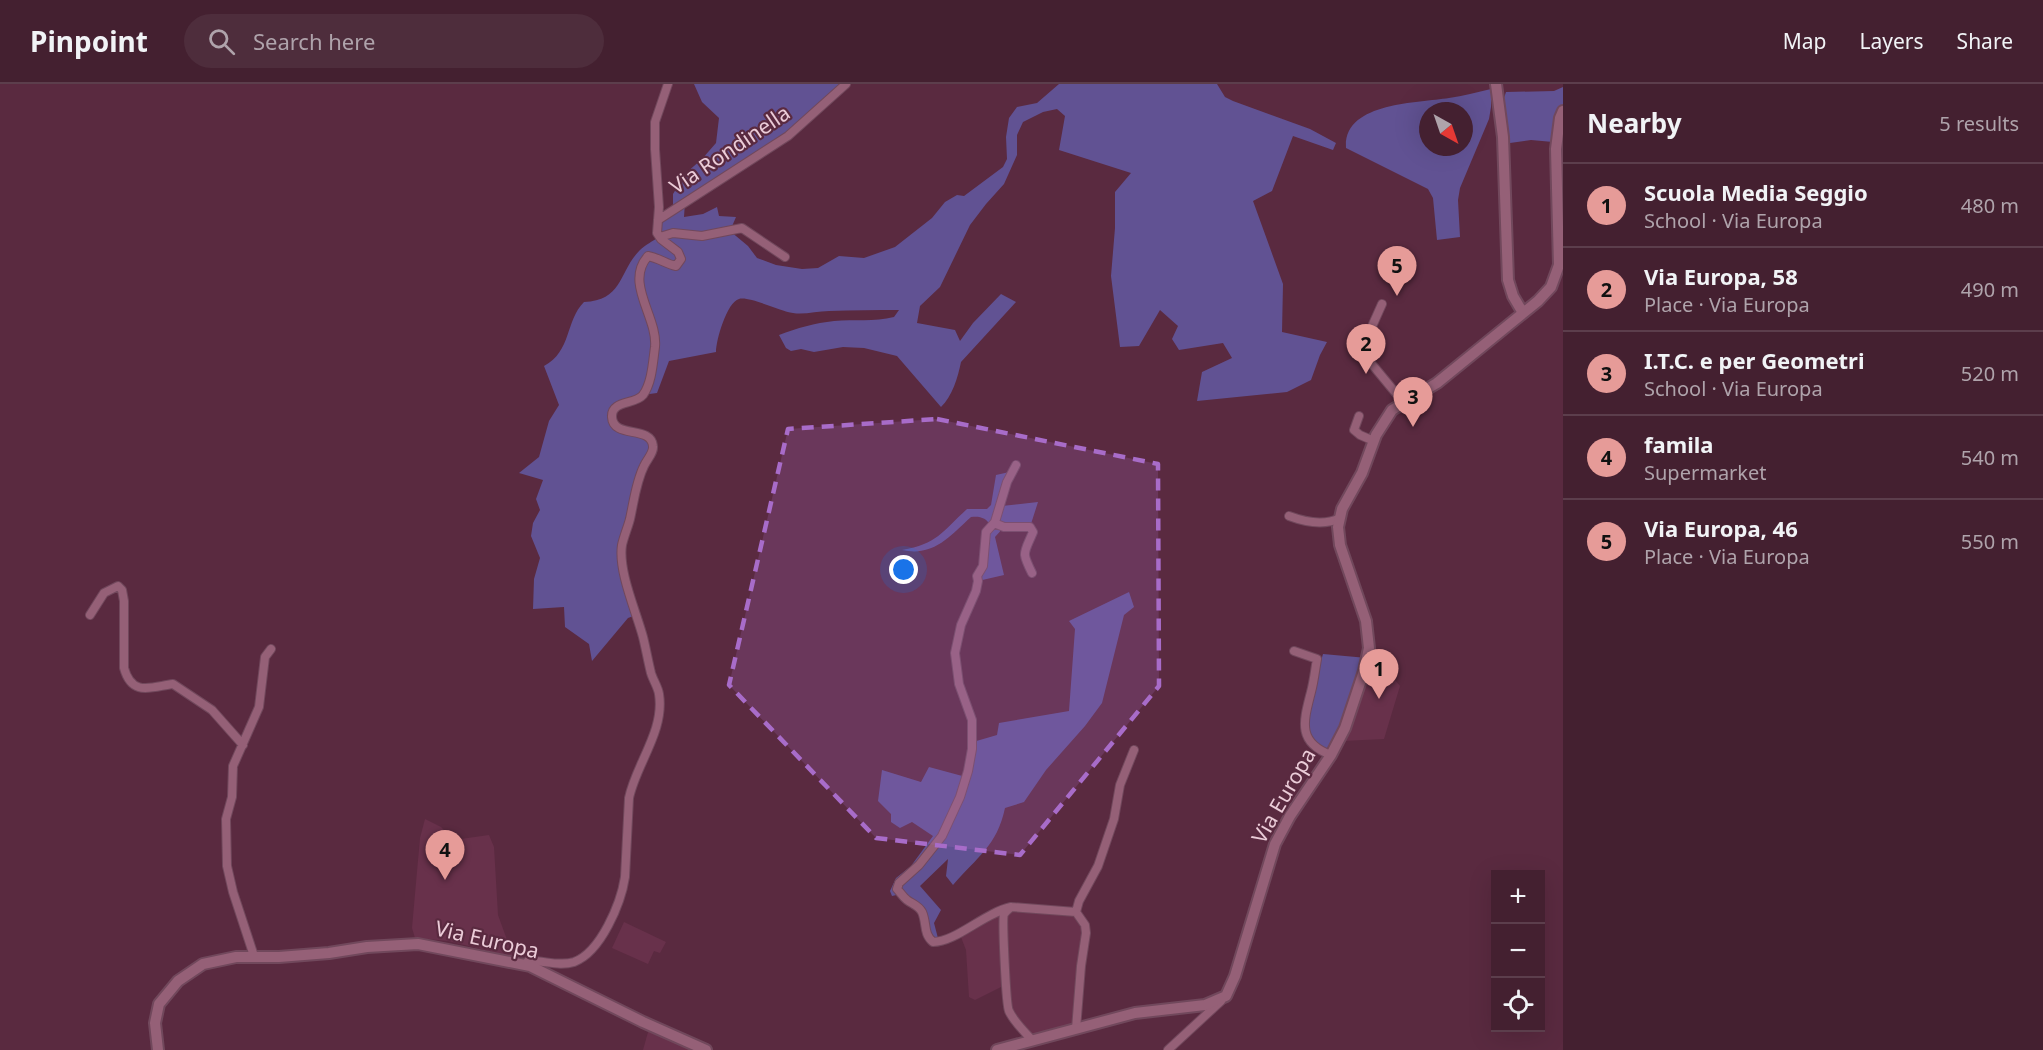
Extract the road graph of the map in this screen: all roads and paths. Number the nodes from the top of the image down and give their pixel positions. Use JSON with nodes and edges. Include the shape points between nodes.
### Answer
{"nodes":[{"id":1,"x":668,"y":84,"type":"edge"},
{"id":2,"x":846,"y":84,"type":"edge"},
{"id":3,"x":1496,"y":84,"type":"edge"},
{"id":4,"x":1563,"y":111,"type":"edge"},
{"id":5,"x":658,"y":220,"type":"junction"},
{"id":6,"x":660,"y":237,"type":"junction"},
{"id":7,"x":785,"y":257,"type":"dead end"},
{"id":8,"x":1382,"y":304,"type":"dead end"},
{"id":9,"x":1523,"y":313,"type":"junction"},
{"id":10,"x":1404,"y":403,"type":"junction"},
{"id":11,"x":1359,"y":416,"type":"dead end"},
{"id":12,"x":1374,"y":441,"type":"junction"},
{"id":13,"x":1017,"y":465,"type":"dead end"},
{"id":14,"x":1289,"y":516,"type":"dead end"},
{"id":15,"x":1340,"y":518,"type":"junction"},
{"id":16,"x":993,"y":523,"type":"junction"},
{"id":17,"x":1032,"y":573,"type":"dead end"},
{"id":18,"x":90,"y":615,"type":"dead end"},
{"id":19,"x":271,"y":649,"type":"dead end"},
{"id":20,"x":1294,"y":651,"type":"dead end"},
{"id":21,"x":243,"y":745,"type":"junction"},
{"id":22,"x":1134,"y":750,"type":"dead end"},
{"id":23,"x":1331,"y":755,"type":"junction"},
{"id":24,"x":1011,"y":907,"type":"junction"},
{"id":25,"x":1076,"y":912,"type":"junction"},
{"id":26,"x":254,"y":956,"type":"junction"},
{"id":27,"x":525,"y":965,"type":"junction"},
{"id":28,"x":1226,"y":996,"type":"junction"},
{"id":29,"x":1076,"y":1029,"type":"junction"},
{"id":30,"x":1032,"y":1040,"type":"junction"},
{"id":31,"x":158,"y":1050,"type":"edge"},
{"id":32,"x":706,"y":1050,"type":"edge"},
{"id":33,"x":996,"y":1050,"type":"edge"},
{"id":34,"x":1168,"y":1050,"type":"edge"}],
"edges":[{"from":1,"to":5,"type":"street","name":"Via Rondinella","via":[[655,122]]},
{"from":2,"to":5,"type":"street","name":"Via Rondinella","via":[[788,136]]},
{"from":3,"to":9,"type":"main road","via":[[1503,136],[1508,280]]},
{"from":4,"to":9,"type":"main road","name":"Via Europa","via":[[1556,148],[1559,265],[1551,287]]},
{"from":5,"to":6,"type":"street","name":"Via Rondinella"},
{"from":6,"to":7,"type":"street","via":[[673,233],[702,237],[742,228]]},
{"from":6,"to":27,"type":"street","via":[[681,259],[676,266],[648,256],[643,262],[639,283],[656,337],[653,363],[642,396],[617,406],[612,420],[618,428],[652,441],[622,545],[622,573],[659,693],[660,708],[631,787],[623,890],[612,916],[599,939],[574,962],[536,960]]},
{"from":8,"to":10,"type":"street","via":[[1361,351]]},
{"from":9,"to":10,"type":"main road","name":"Via Europa","via":[[1437,383]]},
{"from":10,"to":12,"type":"main road","name":"Via Europa","via":[[1392,410]]},
{"from":11,"to":12,"type":"street","via":[[1354,430]]},
{"from":12,"to":15,"type":"main road","name":"Via Europa"},
{"from":13,"to":16,"type":"street"},
{"from":14,"to":15,"type":"street","via":[[1315,522]]},
{"from":15,"to":23,"type":"main road","name":"Via Europa","via":[[1340,545],[1366,621],[1369,648],[1355,700]]},
{"from":16,"to":17,"type":"street","via":[[1030,527],[1033,532],[1024,557]]},
{"from":16,"to":24,"type":"street","via":[[986,532],[976,591],[961,625],[955,652],[959,684],[972,720],[968,771],[942,836],[897,889],[921,911],[933,942],[951,938],[994,912]]},
{"from":18,"to":21,"type":"street","via":[[104,593],[118,586],[124,601],[126,678],[145,689],[173,684],[212,711]]},
{"from":19,"to":21,"type":"street","via":[[265,657],[258,707]]},
{"from":20,"to":23,"type":"street","via":[[1317,659],[1304,726],[1313,745]]},
{"from":21,"to":26,"type":"street","via":[[233,766],[225,844],[233,892]]},
{"from":22,"to":25,"type":"street","via":[[1098,866]]},
{"from":23,"to":28,"type":"main road","name":"Via Europa","via":[[1275,844]]},
{"from":24,"to":25,"type":"street"},
{"from":24,"to":30,"type":"street","via":[[1004,914],[1002,928],[1006,1001],[1009,1011]]},
{"from":25,"to":29,"type":"street","via":[[1086,933]]},
{"from":26,"to":27,"type":"main road","name":"Via Europa","via":[[418,944]]},
{"from":26,"to":31,"type":"main road","name":"Via Europa","via":[[203,964],[178,981],[159,1004],[155,1023]]},
{"from":27,"to":32,"type":"main road","name":"Via Europa"},
{"from":28,"to":29,"type":"main road","via":[[1205,1005],[1135,1013]]},
{"from":28,"to":34,"type":"street"},
{"from":29,"to":30,"type":"main road"},
{"from":30,"to":33,"type":"main road"}]}
